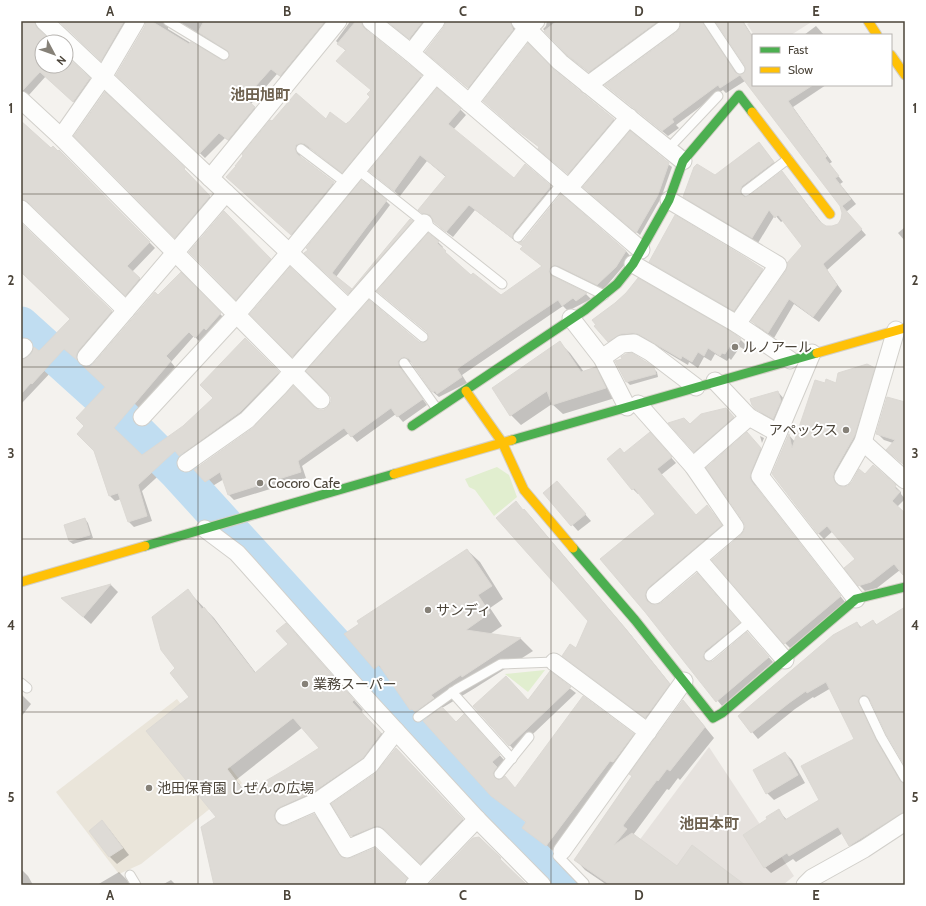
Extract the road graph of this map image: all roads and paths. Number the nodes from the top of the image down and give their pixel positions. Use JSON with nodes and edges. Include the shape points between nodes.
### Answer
{"nodes":[{"id":1,"x":44,"y":21,"type":"edge"},
{"id":2,"x":136,"y":21,"type":"edge"},
{"id":3,"x":168,"y":21,"type":"edge"},
{"id":4,"x":337,"y":21,"type":"edge"},
{"id":5,"x":371,"y":21,"type":"edge"},
{"id":6,"x":436,"y":21,"type":"edge"},
{"id":7,"x":708,"y":21,"type":"edge"},
{"id":8,"x":868,"y":21,"type":"edge"},
{"id":9,"x":528,"y":23,"type":"edge"},
{"id":10,"x":671,"y":24,"type":"dead end"},
{"id":11,"x":876,"y":34,"type":"edge"},
{"id":12,"x":411,"y":54,"type":"junction"},
{"id":13,"x":224,"y":55,"type":"dead end"},
{"id":14,"x":892,"y":56,"type":"edge"},
{"id":15,"x":740,"y":69,"type":"dead end"},
{"id":16,"x":435,"y":75,"type":"junction"},
{"id":17,"x":905,"y":75,"type":"edge"},
{"id":18,"x":103,"y":77,"type":"junction"},
{"id":19,"x":588,"y":85,"type":"junction"},
{"id":20,"x":718,"y":96,"type":"dead end"},
{"id":21,"x":21,"y":100,"type":"edge"},
{"id":22,"x":469,"y":103,"type":"junction"},
{"id":23,"x":629,"y":117,"type":"junction"},
{"id":24,"x":61,"y":137,"type":"junction"},
{"id":25,"x":668,"y":148,"type":"junction"},
{"id":26,"x":301,"y":149,"type":"dead end"},
{"id":27,"x":788,"y":159,"type":"junction"},
{"id":28,"x":683,"y":161,"type":"junction"},
{"id":29,"x":358,"y":170,"type":"junction"},
{"id":30,"x":210,"y":178,"type":"junction"},
{"id":31,"x":346,"y":183,"type":"junction"},
{"id":32,"x":565,"y":186,"type":"junction"},
{"id":33,"x":746,"y":191,"type":"dead end"},
{"id":34,"x":226,"y":193,"type":"junction"},
{"id":35,"x":670,"y":200,"type":"junction"},
{"id":36,"x":21,"y":209,"type":"edge"},
{"id":37,"x":830,"y":214,"type":"dead end"},
{"id":38,"x":424,"y":223,"type":"junction"},
{"id":39,"x":518,"y":237,"type":"dead end"},
{"id":40,"x":176,"y":253,"type":"junction"},
{"id":41,"x":289,"y":253,"type":"junction"},
{"id":42,"x":637,"y":257,"type":"junction"},
{"id":43,"x":555,"y":271,"type":"dead end"},
{"id":44,"x":502,"y":284,"type":"dead end"},
{"id":45,"x":365,"y":288,"type":"junction"},
{"id":46,"x":605,"y":295,"type":"junction"},
{"id":47,"x":348,"y":308,"type":"junction"},
{"id":48,"x":126,"y":310,"type":"junction"},
{"id":49,"x":236,"y":315,"type":"junction"},
{"id":50,"x":571,"y":318,"type":"junction"},
{"id":51,"x":737,"y":324,"type":"junction"},
{"id":52,"x":900,"y":329,"type":"edge"},
{"id":53,"x":423,"y":337,"type":"dead end"},
{"id":54,"x":812,"y":353,"type":"junction"},
{"id":55,"x":86,"y":357,"type":"dead end"},
{"id":56,"x":602,"y":358,"type":"junction"},
{"id":57,"x":790,"y":360,"type":"junction"},
{"id":58,"x":404,"y":362,"type":"dead end"},
{"id":59,"x":292,"y":372,"type":"junction"},
{"id":60,"x":715,"y":381,"type":"junction"},
{"id":61,"x":696,"y":387,"type":"junction"},
{"id":62,"x":466,"y":391,"type":"junction"},
{"id":63,"x":321,"y":400,"type":"dead end"},
{"id":64,"x":633,"y":405,"type":"junction"},
{"id":65,"x":437,"y":409,"type":"junction"},
{"id":66,"x":142,"y":417,"type":"dead end"},
{"id":67,"x":749,"y":417,"type":"junction"},
{"id":68,"x":412,"y":426,"type":"dead end"},
{"id":69,"x":778,"y":433,"type":"junction"},
{"id":70,"x":502,"y":442,"type":"junction"},
{"id":71,"x":863,"y":442,"type":"junction"},
{"id":72,"x":186,"y":463,"type":"dead end"},
{"id":73,"x":693,"y":466,"type":"junction"},
{"id":74,"x":843,"y":477,"type":"dead end"},
{"id":75,"x":905,"y":480,"type":"edge"},
{"id":76,"x":208,"y":528,"type":"junction"},
{"id":77,"x":698,"y":559,"type":"junction"},
{"id":78,"x":21,"y":582,"type":"edge"},
{"id":79,"x":905,"y":587,"type":"edge"},
{"id":80,"x":655,"y":595,"type":"dead end"},
{"id":81,"x":856,"y":600,"type":"junction"},
{"id":82,"x":751,"y":621,"type":"junction"},
{"id":83,"x":709,"y":656,"type":"dead end"},
{"id":84,"x":785,"y":660,"type":"junction"},
{"id":85,"x":554,"y":662,"type":"joint"},
{"id":86,"x":684,"y":681,"type":"junction"},
{"id":87,"x":452,"y":692,"type":"junction"},
{"id":88,"x":864,"y":701,"type":"dead end"},
{"id":89,"x":418,"y":717,"type":"dead end"},
{"id":90,"x":396,"y":731,"type":"junction"},
{"id":91,"x":648,"y":732,"type":"junction"},
{"id":92,"x":529,"y":737,"type":"dead end"},
{"id":93,"x":512,"y":759,"type":"junction"},
{"id":94,"x":499,"y":774,"type":"dead end"},
{"id":95,"x":905,"y":778,"type":"edge"},
{"id":96,"x":318,"y":801,"type":"junction"},
{"id":97,"x":284,"y":816,"type":"dead end"},
{"id":98,"x":478,"y":819,"type":"junction"},
{"id":99,"x":905,"y":822,"type":"edge"},
{"id":100,"x":562,"y":851,"type":"joint"},
{"id":101,"x":130,"y":876,"type":"dead end"},
{"id":102,"x":418,"y":881,"type":"edge"},
{"id":103,"x":540,"y":884,"type":"edge"},
{"id":104,"x":136,"y":885,"type":"edge"},
{"id":105,"x":583,"y":885,"type":"edge"},
{"id":106,"x":805,"y":885,"type":"edge"}],
"edges":[{"from":1,"to":18,"type":"street"},
{"from":2,"to":18,"type":"street"},
{"from":3,"to":13,"type":"lane"},
{"from":4,"to":30,"type":"street"},
{"from":5,"to":12,"type":"street"},
{"from":6,"to":12,"type":"street"},
{"from":7,"to":15,"type":"lane"},
{"from":8,"to":11,"type":"street"},
{"from":9,"to":19,"type":"street","via":[[560,62]]},
{"from":9,"to":22,"type":"street"},
{"from":10,"to":19,"type":"street"},
{"from":12,"to":16,"type":"street"},
{"from":14,"to":17,"type":"street"},
{"from":16,"to":22,"type":"street"},
{"from":16,"to":29,"type":"street"},
{"from":18,"to":24,"type":"street"},
{"from":18,"to":30,"type":"street"},
{"from":19,"to":23,"type":"street"},
{"from":20,"to":25,"type":"lane"},
{"from":21,"to":24,"type":"street"},
{"from":22,"to":32,"type":"street"},
{"from":23,"to":25,"type":"street"},
{"from":23,"to":32,"type":"street"},
{"from":24,"to":40,"type":"street"},
{"from":25,"to":28,"type":"street"},
{"from":26,"to":31,"type":"lane"},
{"from":27,"to":28,"type":"street","via":[[739,95]]},
{"from":27,"to":33,"type":"lane"},
{"from":27,"to":37,"type":"street"},
{"from":28,"to":35,"type":"street"},
{"from":29,"to":31,"type":"street"},
{"from":29,"to":38,"type":"lane"},
{"from":30,"to":34,"type":"street"},
{"from":31,"to":41,"type":"street"},
{"from":32,"to":39,"type":"lane"},
{"from":32,"to":42,"type":"street"},
{"from":34,"to":40,"type":"street"},
{"from":34,"to":41,"type":"street"},
{"from":35,"to":42,"type":"street"},
{"from":35,"to":51,"type":"street","via":[[778,265]]},
{"from":36,"to":48,"type":"street"},
{"from":38,"to":44,"type":"lane"},
{"from":38,"to":45,"type":"street"},
{"from":40,"to":48,"type":"street"},
{"from":40,"to":49,"type":"street"},
{"from":41,"to":47,"type":"street"},
{"from":41,"to":49,"type":"street"},
{"from":42,"to":46,"type":"street","via":[[629,270]]},
{"from":42,"to":51,"type":"street"},
{"from":43,"to":46,"type":"lane"},
{"from":45,"to":47,"type":"street"},
{"from":45,"to":53,"type":"lane"},
{"from":46,"to":50,"type":"street"},
{"from":47,"to":59,"type":"street"},
{"from":48,"to":55,"type":"street"},
{"from":49,"to":59,"type":"street"},
{"from":49,"to":66,"type":"street"},
{"from":50,"to":56,"type":"street"},
{"from":50,"to":62,"type":"street"},
{"from":51,"to":57,"type":"street"},
{"from":52,"to":54,"type":"street"},
{"from":52,"to":71,"type":"street"},
{"from":54,"to":57,"type":"street"},
{"from":54,"to":69,"type":"street"},
{"from":56,"to":61,"type":"street","via":[[622,344],[634,343]]},
{"from":56,"to":64,"type":"street"},
{"from":57,"to":60,"type":"street"},
{"from":58,"to":65,"type":"lane"},
{"from":59,"to":63,"type":"street"},
{"from":59,"to":72,"type":"street","via":[[247,420]]},
{"from":60,"to":61,"type":"street"},
{"from":60,"to":67,"type":"street"},
{"from":61,"to":64,"type":"street"},
{"from":62,"to":65,"type":"street"},
{"from":62,"to":70,"type":"street"},
{"from":64,"to":70,"type":"street"},
{"from":64,"to":73,"type":"street"},
{"from":65,"to":68,"type":"street"},
{"from":67,"to":69,"type":"street"},
{"from":67,"to":73,"type":"street"},
{"from":69,"to":81,"type":"street","via":[[760,476]]},
{"from":70,"to":76,"type":"street"},
{"from":70,"to":86,"type":"street","via":[[524,490]]},
{"from":71,"to":74,"type":"street"},
{"from":71,"to":75,"type":"street"},
{"from":73,"to":77,"type":"street","via":[[735,527]]},
{"from":76,"to":78,"type":"street"},
{"from":76,"to":90,"type":"street","via":[[237,554]]},
{"from":77,"to":80,"type":"street"},
{"from":77,"to":82,"type":"street"},
{"from":79,"to":81,"type":"street"},
{"from":81,"to":84,"type":"street"},
{"from":82,"to":83,"type":"lane"},
{"from":82,"to":84,"type":"street"},
{"from":84,"to":86,"type":"street","via":[[714,718]]},
{"from":85,"to":87,"type":"lane","via":[[501,664]]},
{"from":85,"to":91,"type":"street"},
{"from":86,"to":91,"type":"street"},
{"from":87,"to":89,"type":"lane"},
{"from":87,"to":93,"type":"lane"},
{"from":88,"to":95,"type":"lane"},
{"from":90,"to":96,"type":"street","via":[[370,765]]},
{"from":90,"to":98,"type":"street"},
{"from":91,"to":100,"type":"street"},
{"from":92,"to":93,"type":"lane"},
{"from":93,"to":94,"type":"lane"},
{"from":96,"to":97,"type":"street"},
{"from":96,"to":102,"type":"street","via":[[347,848],[377,836]]},
{"from":98,"to":102,"type":"street"},
{"from":98,"to":103,"type":"street"},
{"from":99,"to":106,"type":"street","via":[[812,878]]},
{"from":100,"to":105,"type":"lane","via":[[558,856],[584,883]]},
{"from":101,"to":104,"type":"lane"}]}
